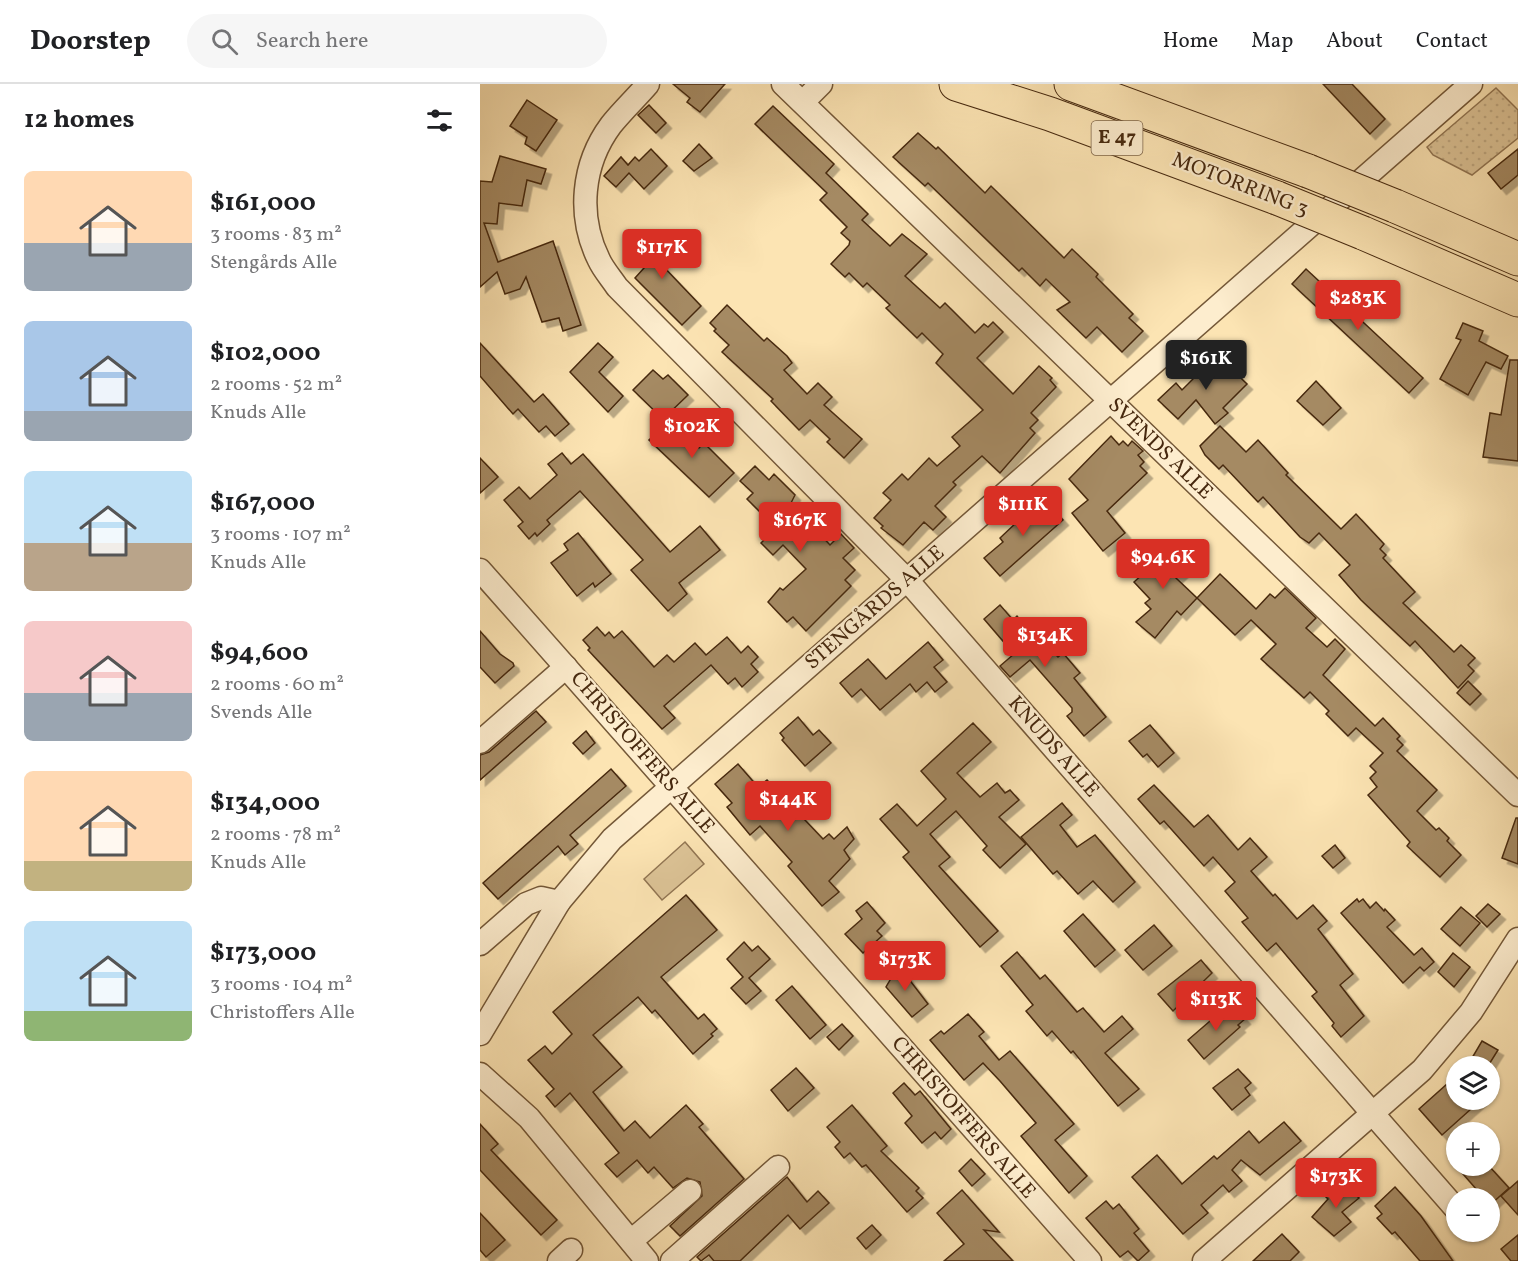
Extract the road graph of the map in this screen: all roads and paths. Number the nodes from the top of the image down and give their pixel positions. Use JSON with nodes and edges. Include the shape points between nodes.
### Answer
{"nodes":[{"id":1,"x":648,"y":84,"type":"edge"},
{"id":2,"x":783,"y":84,"type":"edge"},
{"id":3,"x":821,"y":84,"type":"edge"},
{"id":4,"x":956,"y":84,"type":"edge"},
{"id":5,"x":1071,"y":84,"type":"edge"},
{"id":6,"x":1471,"y":84,"type":"edge"},
{"id":7,"x":803,"y":102,"type":"junction"},
{"id":8,"x":1518,"y":259,"type":"edge"},
{"id":9,"x":1518,"y":300,"type":"edge"},
{"id":10,"x":1110,"y":402,"type":"junction"},
{"id":11,"x":480,"y":570,"type":"edge"},
{"id":12,"x":907,"y":580,"type":"junction"},
{"id":13,"x":566,"y":667,"type":"junction"},
{"id":14,"x":480,"y":742,"type":"edge"},
{"id":15,"x":671,"y":787,"type":"junction"},
{"id":16,"x":1518,"y":795,"type":"edge"},
{"id":17,"x":559,"y":902,"type":"junction"},
{"id":18,"x":1518,"y":939,"type":"edge"},
{"id":19,"x":480,"y":944,"type":"edge"},
{"id":20,"x":480,"y":1034,"type":"edge"},
{"id":21,"x":480,"y":1074,"type":"edge"},
{"id":22,"x":1373,"y":1114,"type":"junction"},
{"id":23,"x":778,"y":1167,"type":"dead end"},
{"id":24,"x":690,"y":1191,"type":"dead end"},
{"id":25,"x":1446,"y":1198,"type":"edge"},
{"id":26,"x":631,"y":1241,"type":"junction"},
{"id":27,"x":647,"y":1261,"type":"edge"},
{"id":28,"x":672,"y":1261,"type":"edge"},
{"id":29,"x":1090,"y":1261,"type":"edge"},
{"id":30,"x":1204,"y":1261,"type":"edge"}],
"edges":[{"from":1,"to":12,"type":"street","name":"KNUDS ALLE","via":[[611,125],[595,150],[587,177],[584,204],[598,260],[617,287]]},
{"from":2,"to":7,"type":"street","name":"SVENDS ALLE"},
{"from":3,"to":7,"type":"street"},
{"from":4,"to":9,"type":"highway","name":"MOTORRING 3","number":"E 47","bridge":true,"via":[[1050,114],[1277,198]]},
{"from":5,"to":8,"type":"highway","name":"MOTORRING 3","number":"E 47","bridge":true,"via":[[1308,171]]},
{"from":6,"to":10,"type":"street","name":"STENGÅRDS ALLE"},
{"from":7,"to":10,"type":"street","name":"SVENDS ALLE"},
{"from":10,"to":12,"type":"street","name":"STENGÅRDS ALLE"},
{"from":10,"to":16,"type":"street","name":"SVENDS ALLE"},
{"from":11,"to":13,"type":"street","name":"CHRISTOFFERS ALLE"},
{"from":12,"to":15,"type":"street","name":"STENGÅRDS ALLE"},
{"from":12,"to":22,"type":"street","name":"KNUDS ALLE"},
{"from":13,"to":14,"type":"street"},
{"from":13,"to":15,"type":"street","name":"CHRISTOFFERS ALLE"},
{"from":15,"to":17,"type":"street","name":"STENGÅRDS ALLE","via":[[612,839]]},
{"from":15,"to":29,"type":"street","name":"CHRISTOFFERS ALLE"},
{"from":17,"to":19,"type":"street","via":[[541,898],[526,904]]},
{"from":17,"to":20,"type":"street","name":"STENGÅRDS ALLE"},
{"from":18,"to":22,"type":"street","via":[[1471,1012],[1422,1070]]},
{"from":21,"to":26,"type":"street","via":[[529,1118]]},
{"from":22,"to":25,"type":"street","name":"KNUDS ALLE"},
{"from":22,"to":30,"type":"street"},
{"from":23,"to":28,"type":"street"},
{"from":24,"to":26,"type":"street"},
{"from":26,"to":27,"type":"street"}]}
